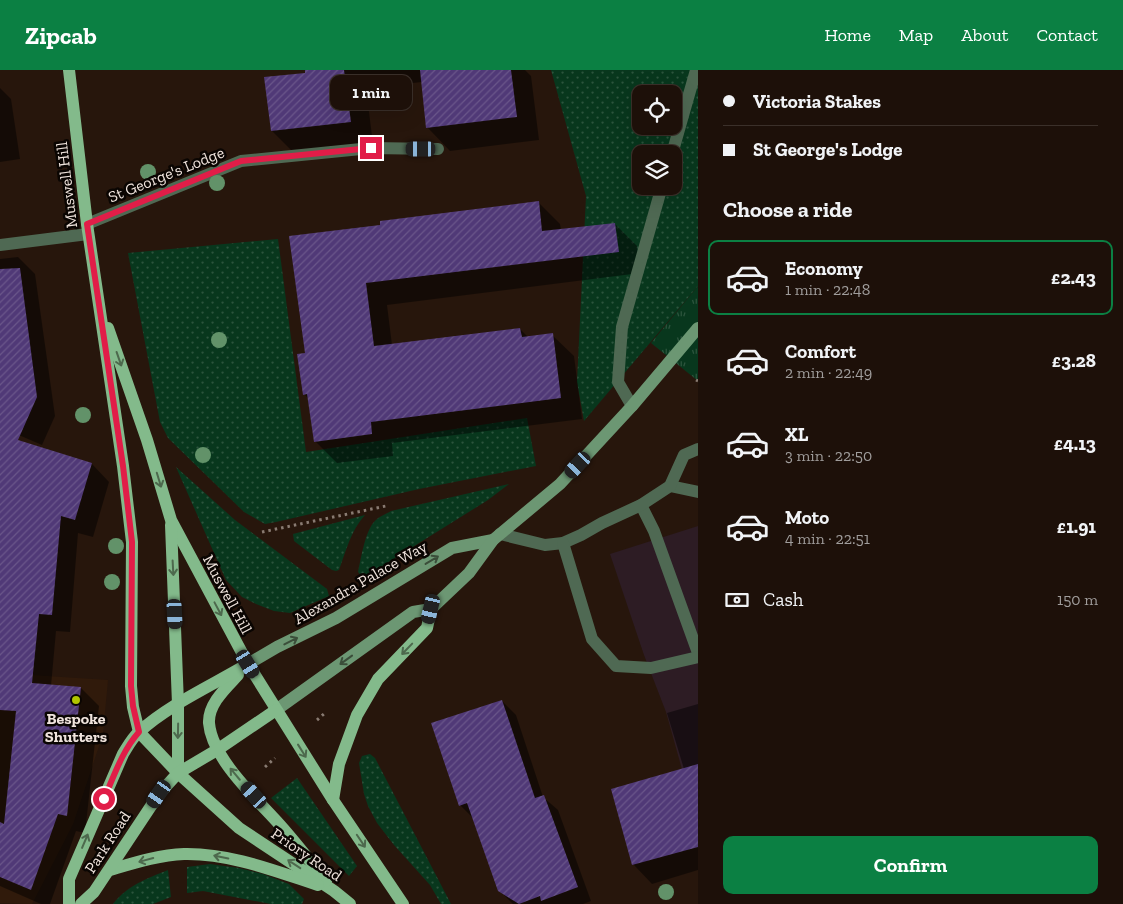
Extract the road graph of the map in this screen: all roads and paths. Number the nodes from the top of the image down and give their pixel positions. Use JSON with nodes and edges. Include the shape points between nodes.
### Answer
{"nodes":[{"id":1,"x":69,"y":70,"type":"edge"},
{"id":2,"x":696,"y":70,"type":"edge"},
{"id":3,"x":675,"y":145,"type":"edge"},
{"id":4,"x":438,"y":149,"type":"dead end"},
{"id":5,"x":659,"y":195,"type":"edge"},
{"id":6,"x":88,"y":229,"type":"junction"},
{"id":7,"x":0,"y":245,"type":"edge"},
{"id":8,"x":97,"y":297,"type":"junction"},
{"id":9,"x":698,"y":328,"type":"edge"},
{"id":10,"x":632,"y":406,"type":"junction"},
{"id":11,"x":698,"y":449,"type":"edge"},
{"id":12,"x":670,"y":486,"type":"junction"},
{"id":13,"x":698,"y":492,"type":"edge"},
{"id":14,"x":641,"y":505,"type":"junction"},
{"id":15,"x":386,"y":506,"type":"dead end"},
{"id":16,"x":170,"y":520,"type":"junction"},
{"id":17,"x":262,"y":532,"type":"dead end"},
{"id":18,"x":497,"y":537,"type":"junction"},
{"id":19,"x":563,"y":543,"type":"junction"},
{"id":20,"x":431,"y":609,"type":"junction"},
{"id":21,"x":698,"y":653,"type":"edge"},
{"id":22,"x":698,"y":658,"type":"edge"},
{"id":23,"x":248,"y":664,"type":"junction"},
{"id":24,"x":178,"y":704,"type":"junction"},
{"id":25,"x":276,"y":710,"type":"junction"},
{"id":26,"x":139,"y":732,"type":"junction"},
{"id":27,"x":217,"y":750,"type":"junction"},
{"id":28,"x":178,"y":773,"type":"junction"},
{"id":29,"x":333,"y":800,"type":"junction"},
{"id":30,"x":110,"y":870,"type":"junction"},
{"id":31,"x":334,"y":891,"type":"junction"},
{"id":32,"x":69,"y":904,"type":"edge"},
{"id":33,"x":81,"y":904,"type":"edge"},
{"id":34,"x":350,"y":904,"type":"edge"},
{"id":35,"x":403,"y":904,"type":"edge"}],
"edges":[{"from":1,"to":6,"type":"main road","name":"Muswell Hill"},
{"from":2,"to":3,"type":"street"},
{"from":4,"to":6,"type":"street","name":"St George's Lodge","via":[[371,148],[241,161]]},
{"from":5,"to":10,"type":"street","via":[[622,327],[618,382]]},
{"from":6,"to":7,"type":"street","name":"St George's Lodge"},
{"from":6,"to":8,"type":"main road","name":"Muswell Hill"},
{"from":8,"to":16,"type":"main road","name":"Muswell Hill","one_way":true,"via":[[147,440]]},
{"from":8,"to":26,"type":"main road","name":"Muswell Hill","via":[[132,542],[131,686]]},
{"from":9,"to":10,"type":"street","name":"Alexandra Palace Way"},
{"from":10,"to":18,"type":"street","name":"Alexandra Palace Way","via":[[560,484]]},
{"from":11,"to":12,"type":"street","via":[[684,455]]},
{"from":12,"to":13,"type":"street"},
{"from":12,"to":14,"type":"street"},
{"from":14,"to":19,"type":"street"},
{"from":14,"to":21,"type":"street","via":[[654,531]]},
{"from":15,"to":17,"type":"path"},
{"from":16,"to":23,"type":"main road","name":"Muswell Hill","one_way":true},
{"from":16,"to":24,"type":"main road","one_way":true},
{"from":18,"to":19,"type":"street","via":[[546,545]]},
{"from":18,"to":20,"type":"street","name":"Alexandra Palace Way","via":[[469,573]]},
{"from":23,"to":18,"type":"street","name":"Alexandra Palace Way","one_way":true,"via":[[336,618],[452,548]]},
{"from":19,"to":22,"type":"street","via":[[592,640],[616,666],[651,668]]},
{"from":20,"to":25,"type":"street","name":"Alexandra Palace Way","one_way":true,"via":[[413,612]]},
{"from":20,"to":29,"type":"main road","one_way":true,"via":[[427,628],[378,679],[357,715],[342,755]]},
{"from":23,"to":24,"type":"main road","name":"Park Road"},
{"from":23,"to":25,"type":"main road","name":"Muswell Hill"},
{"from":23,"to":27,"type":"main road","via":[[220,695],[211,713],[209,723]]},
{"from":24,"to":26,"type":"main road","name":"Park Road"},
{"from":24,"to":28,"type":"main road","one_way":true},
{"from":25,"to":27,"type":"main road","name":"Park Road"},
{"from":25,"to":29,"type":"main road","name":"Muswell Hill","one_way":true},
{"from":26,"to":28,"type":"main road"},
{"from":32,"to":26,"type":"main road","name":"Park Road","one_way":true,"via":[[69,879],[123,754]]},
{"from":27,"to":28,"type":"main road","name":"Park Road"},
{"from":31,"to":27,"type":"main road","one_way":true},
{"from":28,"to":30,"type":"main road","name":"Park Road","via":[[159,794]]},
{"from":31,"to":28,"type":"main road","name":"Priory Road","one_way":true,"via":[[239,828]]},
{"from":29,"to":35,"type":"main road","name":"Muswell Hill","one_way":true},
{"from":31,"to":30,"type":"main road","one_way":true,"via":[[255,864],[210,854],[154,858]]},
{"from":30,"to":33,"type":"main road","name":"Park Road"},
{"from":31,"to":34,"type":"main road","name":"Priory Road"}]}
